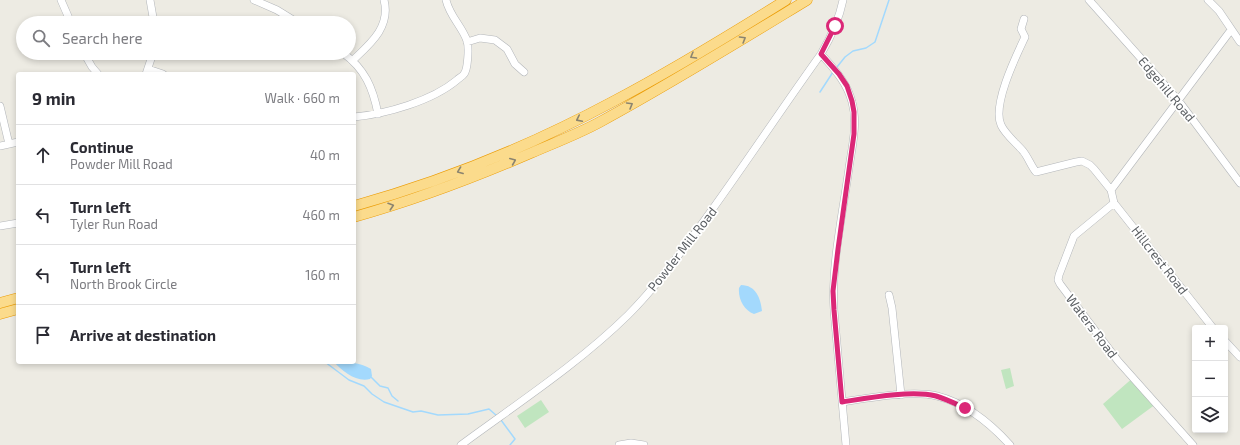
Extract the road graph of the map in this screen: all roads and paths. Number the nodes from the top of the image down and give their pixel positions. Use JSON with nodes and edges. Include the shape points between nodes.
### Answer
{"nodes":[{"id":1,"x":61,"y":0,"type":"edge"},
{"id":2,"x":150,"y":0,"type":"edge"},
{"id":3,"x":254,"y":0,"type":"edge"},
{"id":4,"x":384,"y":0,"type":"edge"},
{"id":5,"x":446,"y":0,"type":"edge"},
{"id":6,"x":786,"y":0,"type":"edge"},
{"id":7,"x":806,"y":0,"type":"edge"},
{"id":8,"x":843,"y":0,"type":"edge"},
{"id":9,"x":1089,"y":0,"type":"edge"},
{"id":10,"x":1208,"y":0,"type":"edge"},
{"id":11,"x":68,"y":16,"type":"edge"},
{"id":12,"x":153,"y":16,"type":"edge"},
{"id":13,"x":287,"y":16,"type":"edge"},
{"id":14,"x":1024,"y":19,"type":"dead end"},
{"id":15,"x":1231,"y":30,"type":"junction"},
{"id":16,"x":467,"y":42,"type":"junction"},
{"id":17,"x":1240,"y":42,"type":"edge"},
{"id":18,"x":821,"y":54,"type":"junction"},
{"id":19,"x":356,"y":57,"type":"edge"},
{"id":20,"x":88,"y":60,"type":"edge"},
{"id":21,"x":151,"y":60,"type":"edge"},
{"id":22,"x":353,"y":60,"type":"edge"},
{"id":23,"x":147,"y":71,"type":"edge"},
{"id":24,"x":96,"y":72,"type":"edge"},
{"id":25,"x":524,"y":72,"type":"dead end"},
{"id":26,"x":1178,"y":100,"type":"junction"},
{"id":27,"x":0,"y":106,"type":"edge"},
{"id":28,"x":378,"y":114,"type":"junction"},
{"id":29,"x":356,"y":117,"type":"edge"},
{"id":30,"x":16,"y":142,"type":"edge"},
{"id":31,"x":8,"y":144,"type":"junction"},
{"id":32,"x":0,"y":146,"type":"edge"},
{"id":33,"x":1240,"y":183,"type":"edge"},
{"id":34,"x":1111,"y":190,"type":"junction"},
{"id":35,"x":1114,"y":203,"type":"junction"},
{"id":36,"x":356,"y":205,"type":"edge"},
{"id":37,"x":356,"y":216,"type":"edge"},
{"id":38,"x":16,"y":223,"type":"edge"},
{"id":39,"x":0,"y":226,"type":"edge"},
{"id":40,"x":889,"y":295,"type":"dead end"},
{"id":41,"x":16,"y":299,"type":"edge"},
{"id":42,"x":0,"y":303,"type":"edge"},
{"id":43,"x":16,"y":310,"type":"edge"},
{"id":44,"x":0,"y":314,"type":"edge"},
{"id":45,"x":1211,"y":325,"type":"edge"},
{"id":46,"x":1228,"y":344,"type":"edge"},
{"id":47,"x":1240,"y":356,"type":"edge"},
{"id":48,"x":901,"y":395,"type":"junction"},
{"id":49,"x":842,"y":402,"type":"junction"},
{"id":50,"x":846,"y":443,"type":"edge"},
{"id":51,"x":461,"y":445,"type":"edge"},
{"id":52,"x":619,"y":445,"type":"edge"},
{"id":53,"x":644,"y":445,"type":"edge"},
{"id":54,"x":853,"y":445,"type":"edge"},
{"id":55,"x":1010,"y":445,"type":"edge"},
{"id":56,"x":1193,"y":445,"type":"edge"}],
"edges":[{"from":1,"to":11,"type":"street"},
{"from":2,"to":12,"type":"street"},
{"from":3,"to":13,"type":"street"},
{"from":4,"to":19,"type":"street","via":[[387,9],[384,23],[375,39]]},
{"from":5,"to":16,"type":"street","via":[[448,10]]},
{"from":6,"to":36,"type":"highway","one_way":true,"via":[[637,89],[552,132],[452,174]]},
{"from":37,"to":7,"type":"highway","one_way":true,"via":[[437,191],[599,123]]},
{"from":8,"to":18,"type":"street","name":"Powder Mill Road","via":[[835,26]]},
{"from":9,"to":26,"type":"street","name":"Edgehill Road"},
{"from":10,"to":15,"type":"street","via":[[1219,11]]},
{"from":14,"to":34,"type":"street","via":[[1021,29],[1025,37],[1003,89],[999,120],[1002,127],[1026,155],[1036,172],[1082,161],[1090,165]]},
{"from":15,"to":17,"type":"street"},
{"from":15,"to":26,"type":"street"},
{"from":16,"to":25,"type":"street","via":[[480,38],[495,40],[507,49],[515,64]]},
{"from":16,"to":28,"type":"street","via":[[465,74],[451,86],[431,96]]},
{"from":18,"to":49,"type":"street","via":[[847,86],[854,112],[854,134],[833,291]]},
{"from":18,"to":51,"type":"street","name":"Powder Mill Road","via":[[673,263],[629,314],[598,343]]},
{"from":20,"to":24,"type":"street"},
{"from":21,"to":23,"type":"street"},
{"from":22,"to":28,"type":"street","via":[[375,96]]},
{"from":26,"to":33,"type":"street","name":"Edgehill Road"},
{"from":26,"to":34,"type":"street"},
{"from":27,"to":31,"type":"street"},
{"from":28,"to":29,"type":"street"},
{"from":30,"to":31,"type":"street"},
{"from":31,"to":32,"type":"street"},
{"from":34,"to":35,"type":"street","name":"Hillcrest Road"},
{"from":35,"to":45,"type":"street","name":"Hillcrest Road"},
{"from":35,"to":56,"type":"street","name":"Waters Road","via":[[1074,236],[1058,280],[1118,361]]},
{"from":38,"to":39,"type":"street"},
{"from":40,"to":48,"type":"street"},
{"from":41,"to":42,"type":"highway"},
{"from":43,"to":44,"type":"highway"},
{"from":46,"to":47,"type":"street"},
{"from":48,"to":49,"type":"street"},
{"from":48,"to":55,"type":"street","via":[[932,396],[951,401],[983,420]]},
{"from":49,"to":50,"type":"street"},
{"from":50,"to":54,"type":"street"},
{"from":52,"to":53,"type":"street"}]}
